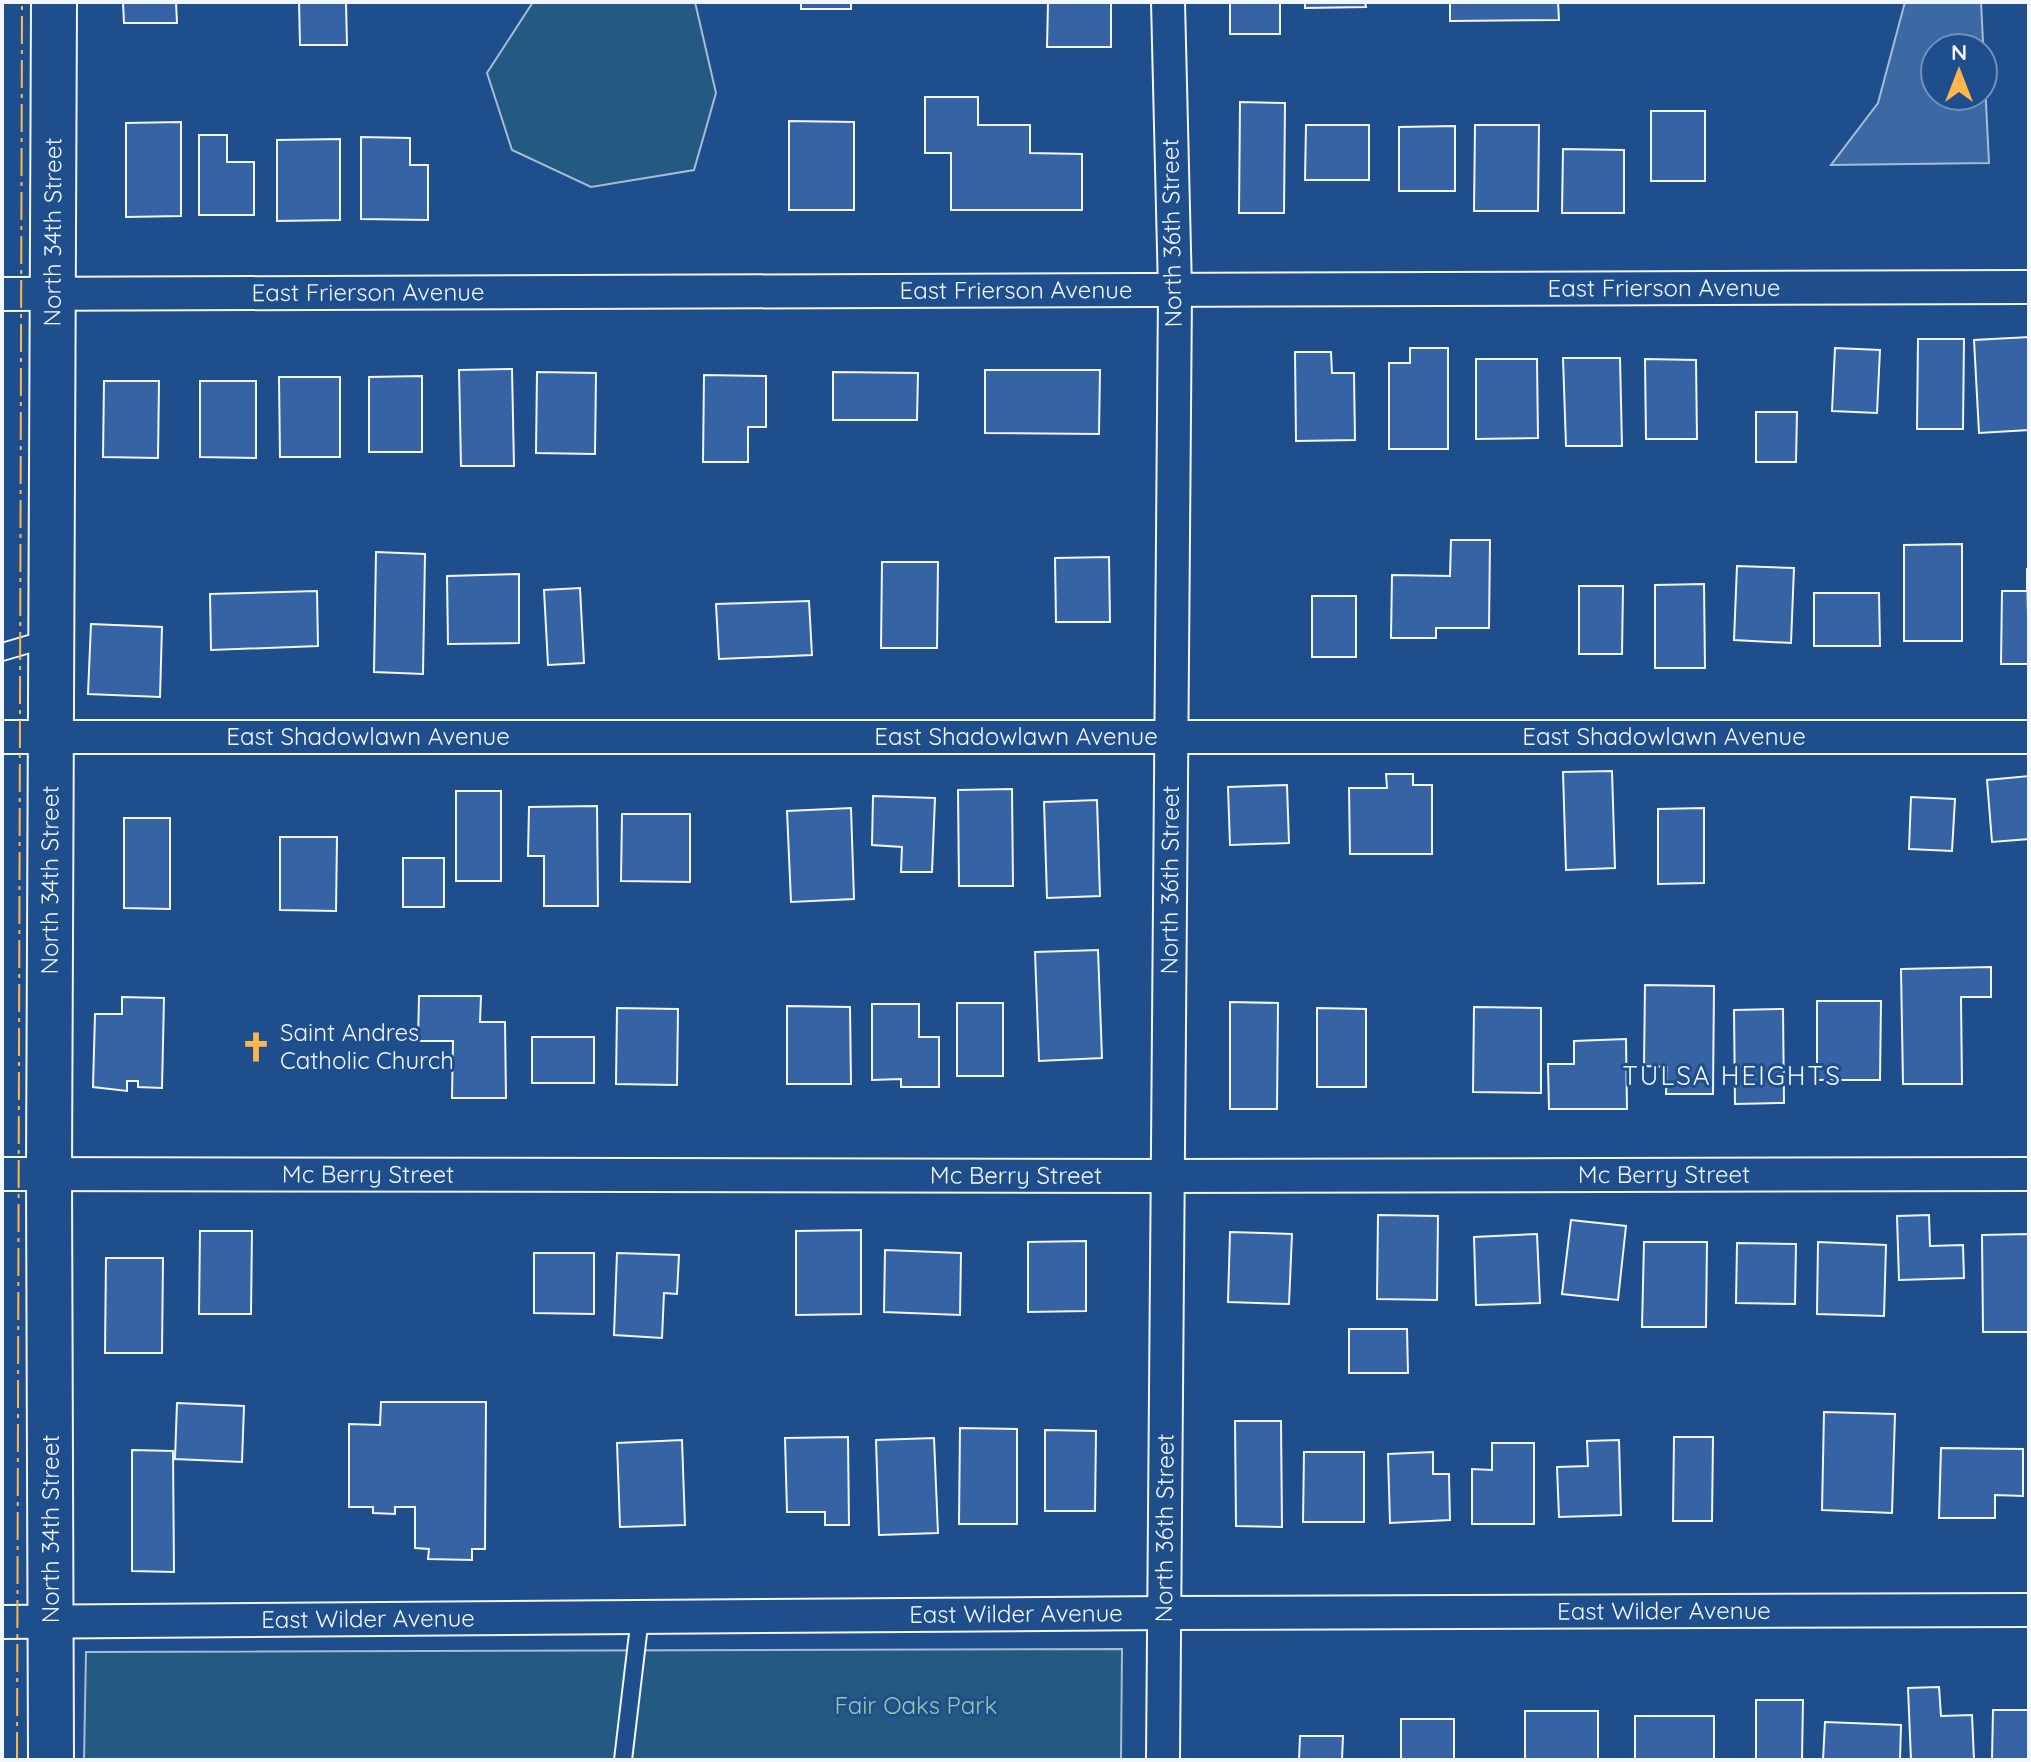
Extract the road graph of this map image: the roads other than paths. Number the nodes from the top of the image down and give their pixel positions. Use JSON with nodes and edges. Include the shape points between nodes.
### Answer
{"nodes":[{"id":1,"x":54,"y":2,"type":"edge"},
{"id":2,"x":1168,"y":2,"type":"edge"},
{"id":3,"x":2029,"y":287,"type":"edge"},
{"id":4,"x":1175,"y":291,"type":"junction"},
{"id":5,"x":53,"y":293,"type":"junction"},
{"id":6,"x":2,"y":294,"type":"edge"},
{"id":7,"x":52,"y":637,"type":"junction"},
{"id":8,"x":2,"y":652,"type":"edge"},
{"id":9,"x":53,"y":736,"type":"junction"},
{"id":10,"x":2,"y":737,"type":"edge"},
{"id":11,"x":1169,"y":737,"type":"junction"},
{"id":12,"x":2029,"y":737,"type":"edge"},
{"id":13,"x":49,"y":1173,"type":"junction"},
{"id":14,"x":2,"y":1174,"type":"edge"},
{"id":15,"x":2029,"y":1174,"type":"edge"},
{"id":16,"x":1167,"y":1176,"type":"junction"},
{"id":17,"x":2029,"y":1610,"type":"edge"},
{"id":18,"x":1165,"y":1613,"type":"junction"},
{"id":19,"x":640,"y":1617,"type":"junction"},
{"id":20,"x":51,"y":1621,"type":"junction"},
{"id":21,"x":2,"y":1622,"type":"edge"},
{"id":22,"x":51,"y":1760,"type":"edge"},
{"id":23,"x":623,"y":1760,"type":"edge"},
{"id":24,"x":1163,"y":1760,"type":"edge"}],
"edges":[{"from":1,"to":5,"type":"street","name":"North 34th Street"},
{"from":2,"to":4,"type":"street","name":"North 36th Street"},
{"from":3,"to":4,"type":"street","name":"East Frierson Avenue"},
{"from":4,"to":5,"type":"street","name":"East Frierson Avenue"},
{"from":4,"to":11,"type":"street","name":"North 36th Street"},
{"from":5,"to":6,"type":"street","name":"East Frierson Avenue"},
{"from":5,"to":7,"type":"street","name":"North 34th Street"},
{"from":7,"to":8,"type":"lane"},
{"from":7,"to":9,"type":"street","name":"North 34th Street"},
{"from":9,"to":10,"type":"street","name":"East Shadowlawn Avenue"},
{"from":9,"to":11,"type":"street","name":"East Shadowlawn Avenue"},
{"from":9,"to":13,"type":"street","name":"North 34th Street"},
{"from":11,"to":12,"type":"street","name":"East Shadowlawn Avenue"},
{"from":11,"to":16,"type":"street","name":"North 36th Street"},
{"from":13,"to":14,"type":"street","name":"Mc Berry Street"},
{"from":13,"to":16,"type":"street","name":"Mc Berry Street"},
{"from":13,"to":20,"type":"street","name":"North 34th Street"},
{"from":15,"to":16,"type":"street","name":"Mc Berry Street"},
{"from":16,"to":18,"type":"street","name":"North 36th Street"},
{"from":17,"to":18,"type":"street","name":"East Wilder Avenue"},
{"from":18,"to":19,"type":"street","name":"East Wilder Avenue"},
{"from":18,"to":24,"type":"street","name":"North 36th Street"},
{"from":19,"to":20,"type":"street","name":"East Wilder Avenue"},
{"from":19,"to":23,"type":"lane"},
{"from":20,"to":21,"type":"street","name":"East Wilder Avenue"},
{"from":20,"to":22,"type":"street","name":"North 34th Street"}]}
